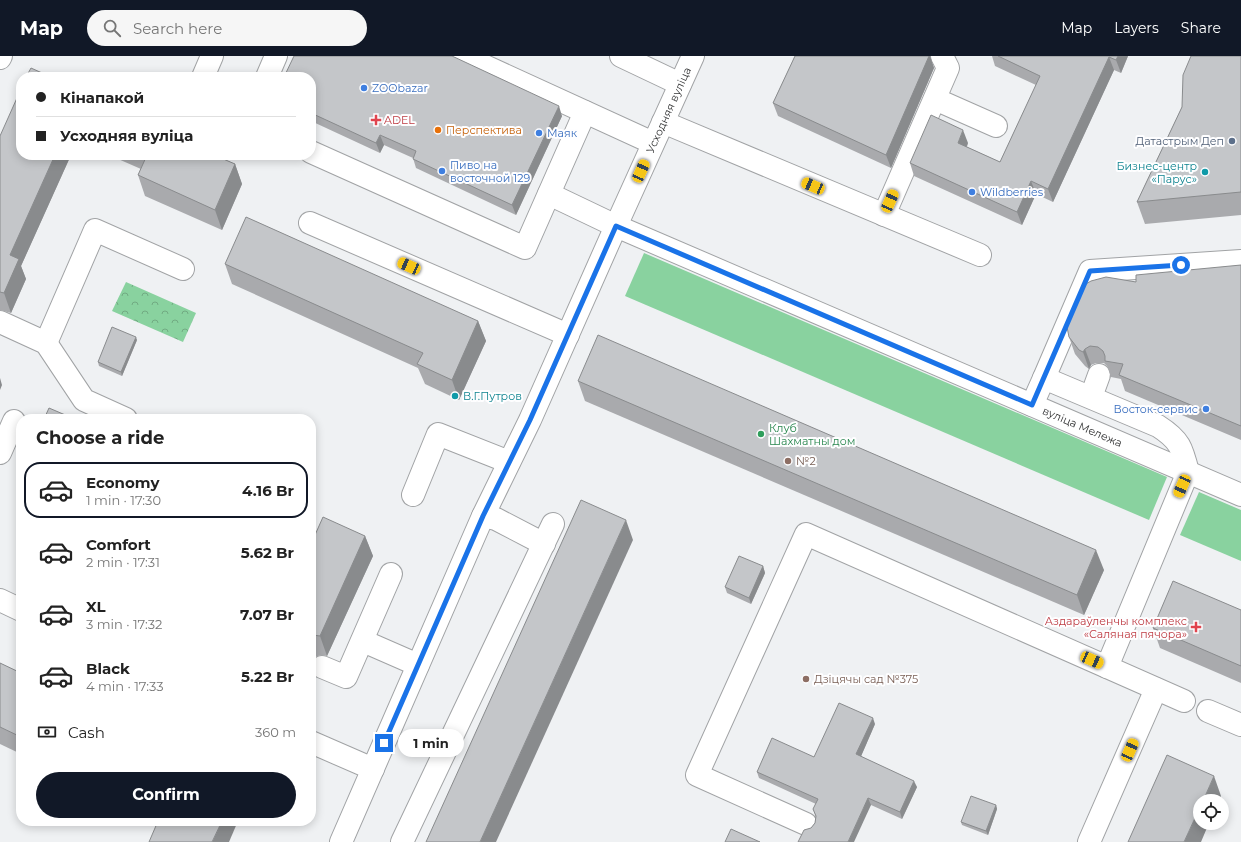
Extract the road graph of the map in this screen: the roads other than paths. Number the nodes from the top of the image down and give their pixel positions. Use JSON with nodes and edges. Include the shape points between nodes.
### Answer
{"nodes":[{"id":1,"x":212,"y":56,"type":"edge"},
{"id":2,"x":276,"y":56,"type":"edge"},
{"id":3,"x":463,"y":56,"type":"edge"},
{"id":4,"x":621,"y":56,"type":"edge"},
{"id":5,"x":639,"y":56,"type":"edge"},
{"id":6,"x":693,"y":56,"type":"edge"},
{"id":7,"x":942,"y":56,"type":"edge"},
{"id":8,"x":205,"y":72,"type":"edge"},
{"id":9,"x":269,"y":72,"type":"edge"},
{"id":10,"x":659,"y":74,"type":"junction"},
{"id":11,"x":680,"y":84,"type":"junction"},
{"id":12,"x":935,"y":99,"type":"junction"},
{"id":13,"x":585,"y":112,"type":"junction"},
{"id":14,"x":663,"y":122,"type":"junction"},
{"id":15,"x":996,"y":126,"type":"dead end"},
{"id":16,"x":653,"y":143,"type":"junction"},
{"id":17,"x":316,"y":154,"type":"edge"},
{"id":18,"x":549,"y":194,"type":"junction"},
{"id":19,"x":884,"y":215,"type":"junction"},
{"id":20,"x":310,"y":223,"type":"dead end"},
{"id":21,"x":616,"y":226,"type":"junction"},
{"id":22,"x":980,"y":255,"type":"dead end"},
{"id":23,"x":1241,"y":261,"type":"edge"},
{"id":24,"x":183,"y":269,"type":"dead end"},
{"id":25,"x":0,"y":322,"type":"edge"},
{"id":26,"x":568,"y":335,"type":"junction"},
{"id":27,"x":46,"y":343,"type":"junction"},
{"id":28,"x":1099,"y":375,"type":"edge"},
{"id":29,"x":1044,"y":378,"type":"junction"},
{"id":30,"x":1091,"y":397,"type":"junction"},
{"id":31,"x":1032,"y":405,"type":"junction"},
{"id":32,"x":115,"y":414,"type":"edge"},
{"id":33,"x":14,"y":421,"type":"dead end"},
{"id":34,"x":0,"y":453,"type":"edge"},
{"id":35,"x":509,"y":462,"type":"junction"},
{"id":36,"x":1188,"y":472,"type":"junction"},
{"id":37,"x":413,"y":495,"type":"dead end"},
{"id":38,"x":1241,"y":495,"type":"edge"},
{"id":39,"x":483,"y":516,"type":"junction"},
{"id":40,"x":553,"y":524,"type":"dead end"},
{"id":41,"x":544,"y":544,"type":"junction"},
{"id":42,"x":391,"y":574,"type":"dead end"},
{"id":43,"x":0,"y":600,"type":"edge"},
{"id":44,"x":16,"y":608,"type":"edge"},
{"id":45,"x":363,"y":641,"type":"junction"},
{"id":46,"x":418,"y":665,"type":"junction"},
{"id":47,"x":322,"y":667,"type":"edge"},
{"id":48,"x":1107,"y":667,"type":"junction"},
{"id":49,"x":1156,"y":689,"type":"junction"},
{"id":50,"x":1184,"y":701,"type":"dead end"},
{"id":51,"x":1208,"y":711,"type":"dead end"},
{"id":52,"x":1241,"y":725,"type":"edge"},
{"id":53,"x":316,"y":744,"type":"edge"},
{"id":54,"x":373,"y":769,"type":"junction"},
{"id":55,"x":806,"y":824,"type":"dead end"},
{"id":56,"x":341,"y":842,"type":"edge"},
{"id":57,"x":402,"y":842,"type":"edge"},
{"id":58,"x":1089,"y":842,"type":"edge"}],
"edges":[{"from":1,"to":8,"type":"street"},
{"from":2,"to":9,"type":"street"},
{"from":3,"to":13,"type":"street"},
{"from":4,"to":10,"type":"street"},
{"from":5,"to":10,"type":"street"},
{"from":6,"to":11,"type":"street","name":"Усходняя вуліца"},
{"from":7,"to":12,"type":"street","via":[[948,68]]},
{"from":10,"to":11,"type":"street"},
{"from":11,"to":14,"type":"street","name":"Усходняя вуліца"},
{"from":12,"to":15,"type":"street"},
{"from":12,"to":19,"type":"street"},
{"from":13,"to":16,"type":"street"},
{"from":13,"to":18,"type":"street"},
{"from":14,"to":16,"type":"street","name":"Усходняя вуліца"},
{"from":14,"to":19,"type":"street"},
{"from":16,"to":21,"type":"street","name":"Усходняя вуліца"},
{"from":17,"to":18,"type":"street","via":[[525,248]]},
{"from":18,"to":21,"type":"street","name":"вуліца Мележа"},
{"from":19,"to":22,"type":"street"},
{"from":20,"to":26,"type":"street"},
{"from":21,"to":26,"type":"street","name":"Усходняя вуліца"},
{"from":21,"to":31,"type":"street","name":"вуліца Мележа"},
{"from":23,"to":29,"type":"street","via":[[1090,271]]},
{"from":24,"to":27,"type":"street","via":[[95,230]]},
{"from":25,"to":27,"type":"street"},
{"from":26,"to":35,"type":"street","name":"Усходняя вуліца"},
{"from":27,"to":32,"type":"street","via":[[84,400]]},
{"from":28,"to":30,"type":"street"},
{"from":29,"to":30,"type":"street"},
{"from":29,"to":31,"type":"street"},
{"from":30,"to":36,"type":"street","via":[[1158,426],[1170,434],[1178,442]]},
{"from":31,"to":36,"type":"street","name":"вуліца Мележа"},
{"from":33,"to":34,"type":"street"},
{"from":35,"to":37,"type":"street","via":[[438,434]]},
{"from":35,"to":39,"type":"street","name":"Усходняя вуліца"},
{"from":36,"to":38,"type":"street","name":"вуліца Мележа"},
{"from":36,"to":48,"type":"street"},
{"from":39,"to":41,"type":"street"},
{"from":39,"to":46,"type":"street","name":"Усходняя вуліца"},
{"from":40,"to":41,"type":"street"},
{"from":41,"to":57,"type":"street"},
{"from":42,"to":45,"type":"street"},
{"from":43,"to":44,"type":"street"},
{"from":45,"to":46,"type":"street"},
{"from":45,"to":47,"type":"street","via":[[346,677]]},
{"from":46,"to":54,"type":"street","name":"Усходняя вуліца"},
{"from":48,"to":49,"type":"street"},
{"from":48,"to":55,"type":"street","via":[[806,534],[697,775]]},
{"from":49,"to":50,"type":"street"},
{"from":49,"to":58,"type":"street"},
{"from":51,"to":52,"type":"street"},
{"from":53,"to":54,"type":"street"},
{"from":54,"to":56,"type":"street","name":"Усходняя вуліца"}]}
